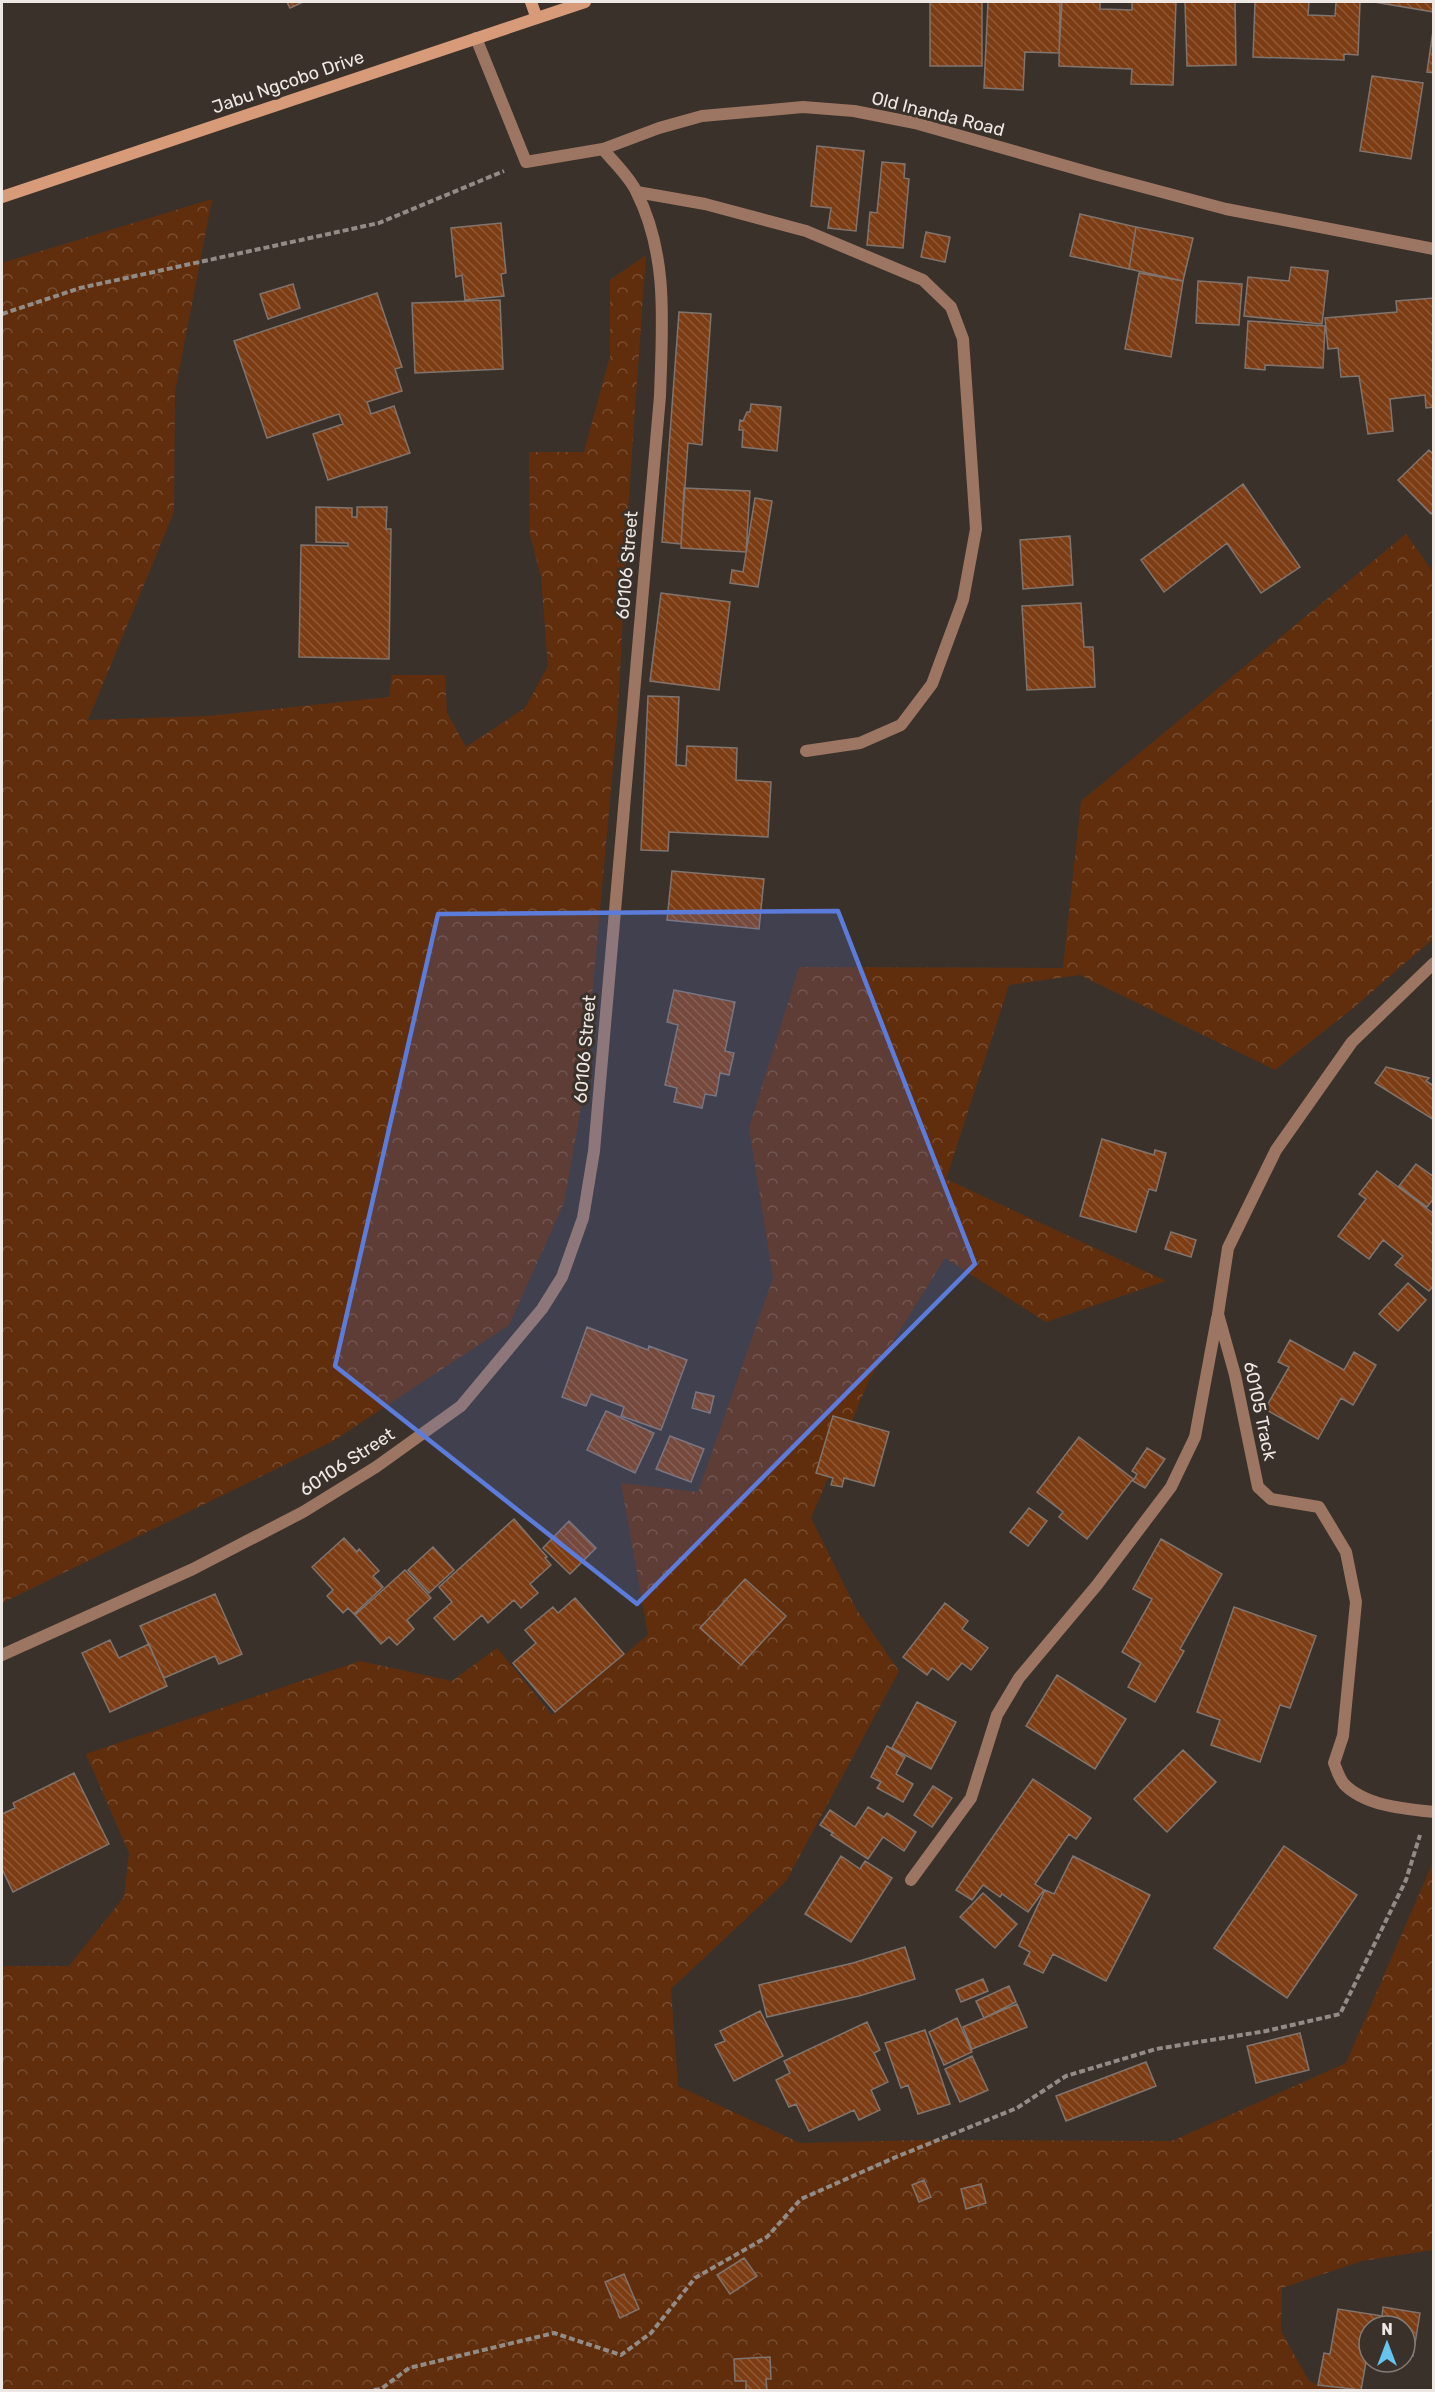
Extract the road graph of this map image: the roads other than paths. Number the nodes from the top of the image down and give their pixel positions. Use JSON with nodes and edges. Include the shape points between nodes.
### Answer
{"nodes":[{"id":1,"x":531,"y":2,"type":"edge"},
{"id":2,"x":585,"y":2,"type":"edge"},
{"id":3,"x":536,"y":16,"type":"junction"},
{"id":4,"x":476,"y":38,"type":"junction"},
{"id":5,"x":603,"y":149,"type":"junction"},
{"id":6,"x":637,"y":192,"type":"junction"},
{"id":7,"x":2,"y":197,"type":"edge"},
{"id":8,"x":1434,"y":249,"type":"edge"},
{"id":9,"x":806,"y":751,"type":"dead end"},
{"id":10,"x":1434,"y":963,"type":"edge"},
{"id":11,"x":1218,"y":1314,"type":"junction"},
{"id":12,"x":2,"y":1655,"type":"edge"},
{"id":13,"x":1430,"y":1812,"type":"edge"},
{"id":14,"x":911,"y":1880,"type":"dead end"}],
"edges":[{"from":1,"to":3,"type":"main road"},
{"from":2,"to":3,"type":"main road","name":"Jabu Ngcobo Drive"},
{"from":3,"to":4,"type":"main road","name":"Jabu Ngcobo Drive"},
{"from":4,"to":5,"type":"street","name":"Old Inanda Road","via":[[526,162]]},
{"from":4,"to":7,"type":"main road","name":"Jabu Ngcobo Drive"},
{"from":5,"to":6,"type":"street","name":"60106 Street"},
{"from":5,"to":8,"type":"street","name":"Old Inanda Road","via":[[702,116],[803,107],[854,111],[915,123],[1226,209]]},
{"from":6,"to":9,"type":"street","via":[[705,204],[806,231],[923,280],[951,307],[963,339],[976,529],[963,600],[932,684],[900,725],[860,743]]},
{"from":6,"to":12,"type":"street","name":"60106 Street","via":[[656,246],[663,298],[660,396],[594,1151],[583,1218],[562,1277],[542,1309],[461,1406],[376,1467],[303,1512],[193,1569]]},
{"from":10,"to":11,"type":"street","name":"60105 Track","via":[[1352,1042],[1276,1149],[1228,1248]]},
{"from":11,"to":13,"type":"street","name":"60105 Track","via":[[1258,1487],[1271,1499],[1319,1507],[1346,1552],[1356,1602],[1343,1736],[1334,1763],[1342,1782],[1352,1791],[1399,1808]]},
{"from":11,"to":14,"type":"street","via":[[1195,1437],[1171,1487],[1097,1585],[1019,1678],[997,1715],[971,1798]]}]}
